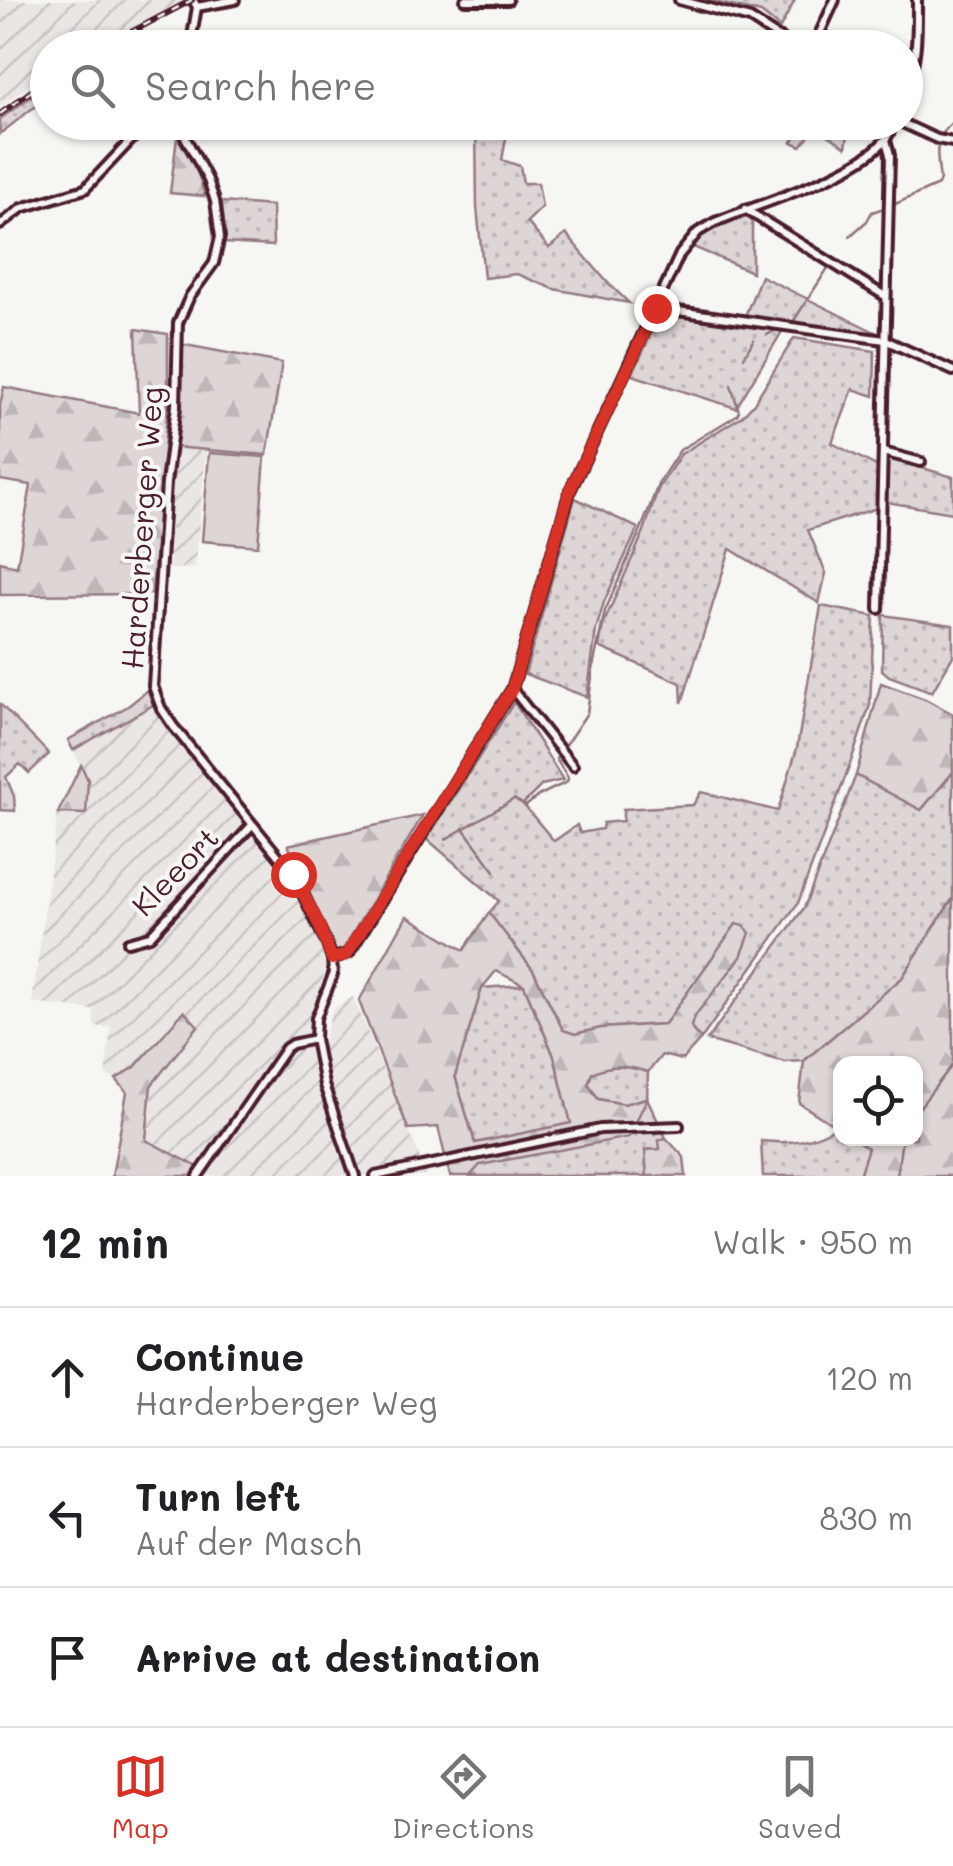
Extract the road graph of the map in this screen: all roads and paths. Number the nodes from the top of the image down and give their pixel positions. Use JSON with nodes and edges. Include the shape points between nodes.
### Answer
{"nodes":[{"id":1,"x":235,"y":0,"type":"edge"},
{"id":2,"x":466,"y":0,"type":"edge"},
{"id":3,"x":508,"y":0,"type":"edge"},
{"id":4,"x":679,"y":0,"type":"edge"},
{"id":5,"x":835,"y":0,"type":"edge"},
{"id":6,"x":916,"y":0,"type":"edge"},
{"id":7,"x":195,"y":3,"type":"edge"},
{"id":8,"x":192,"y":30,"type":"edge"},
{"id":9,"x":767,"y":30,"type":"edge"},
{"id":10,"x":821,"y":30,"type":"edge"},
{"id":11,"x":917,"y":30,"type":"edge"},
{"id":12,"x":923,"y":133,"type":"edge"},
{"id":13,"x":131,"y":140,"type":"edge"},
{"id":14,"x":186,"y":140,"type":"edge"},
{"id":15,"x":886,"y":140,"type":"joint"},
{"id":16,"x":953,"y":142,"type":"edge"},
{"id":17,"x":745,"y":209,"type":"junction"},
{"id":18,"x":0,"y":225,"type":"edge"},
{"id":19,"x":886,"y":296,"type":"junction"},
{"id":20,"x":656,"y":308,"type":"junction"},
{"id":21,"x":885,"y":340,"type":"junction"},
{"id":22,"x":953,"y":371,"type":"edge"},
{"id":23,"x":883,"y":452,"type":"junction"},
{"id":24,"x":920,"y":462,"type":"dead end"},
{"id":25,"x":879,"y":609,"type":"dead end"},
{"id":26,"x":512,"y":689,"type":"junction"},
{"id":27,"x":573,"y":766,"type":"dead end"},
{"id":28,"x":252,"y":825,"type":"junction"},
{"id":29,"x":128,"y":942,"type":"dead end"},
{"id":30,"x":332,"y":959,"type":"junction"},
{"id":31,"x":315,"y":1039,"type":"junction"},
{"id":32,"x":679,"y":1126,"type":"dead end"},
{"id":33,"x":198,"y":1176,"type":"edge"},
{"id":34,"x":355,"y":1176,"type":"edge"},
{"id":35,"x":375,"y":1176,"type":"edge"}],
"edges":[{"from":1,"to":7,"type":"street"},
{"from":2,"to":3,"type":"street"},
{"from":4,"to":9,"type":"street"},
{"from":5,"to":10,"type":"street"},
{"from":6,"to":11,"type":"street"},
{"from":7,"to":8,"type":"street"},
{"from":12,"to":16,"type":"street"},
{"from":13,"to":18,"type":"street","via":[[85,189],[22,208]]},
{"from":14,"to":28,"type":"street","name":"Harderberger Weg","via":[[208,180],[220,237],[214,263],[178,324],[153,686],[173,726]]},
{"from":15,"to":17,"type":"street","via":[[828,178]]},
{"from":15,"to":19,"type":"street"},
{"from":17,"to":19,"type":"street"},
{"from":17,"to":20,"type":"street","via":[[698,232],[680,254]]},
{"from":19,"to":21,"type":"street"},
{"from":20,"to":21,"type":"street"},
{"from":20,"to":26,"type":"street","via":[[570,490]]},
{"from":21,"to":22,"type":"street"},
{"from":21,"to":23,"type":"street"},
{"from":23,"to":24,"type":"street"},
{"from":23,"to":25,"type":"street"},
{"from":26,"to":27,"type":"street"},
{"from":26,"to":30,"type":"street","via":[[349,953]]},
{"from":28,"to":29,"type":"street","name":"Kleeort","via":[[150,936]]},
{"from":28,"to":30,"type":"street","name":"Harderberger Weg","via":[[293,874]]},
{"from":30,"to":31,"type":"street"},
{"from":31,"to":33,"type":"street","via":[[286,1048]]},
{"from":31,"to":34,"type":"street"},
{"from":32,"to":35,"type":"street","via":[[600,1129]]}]}
